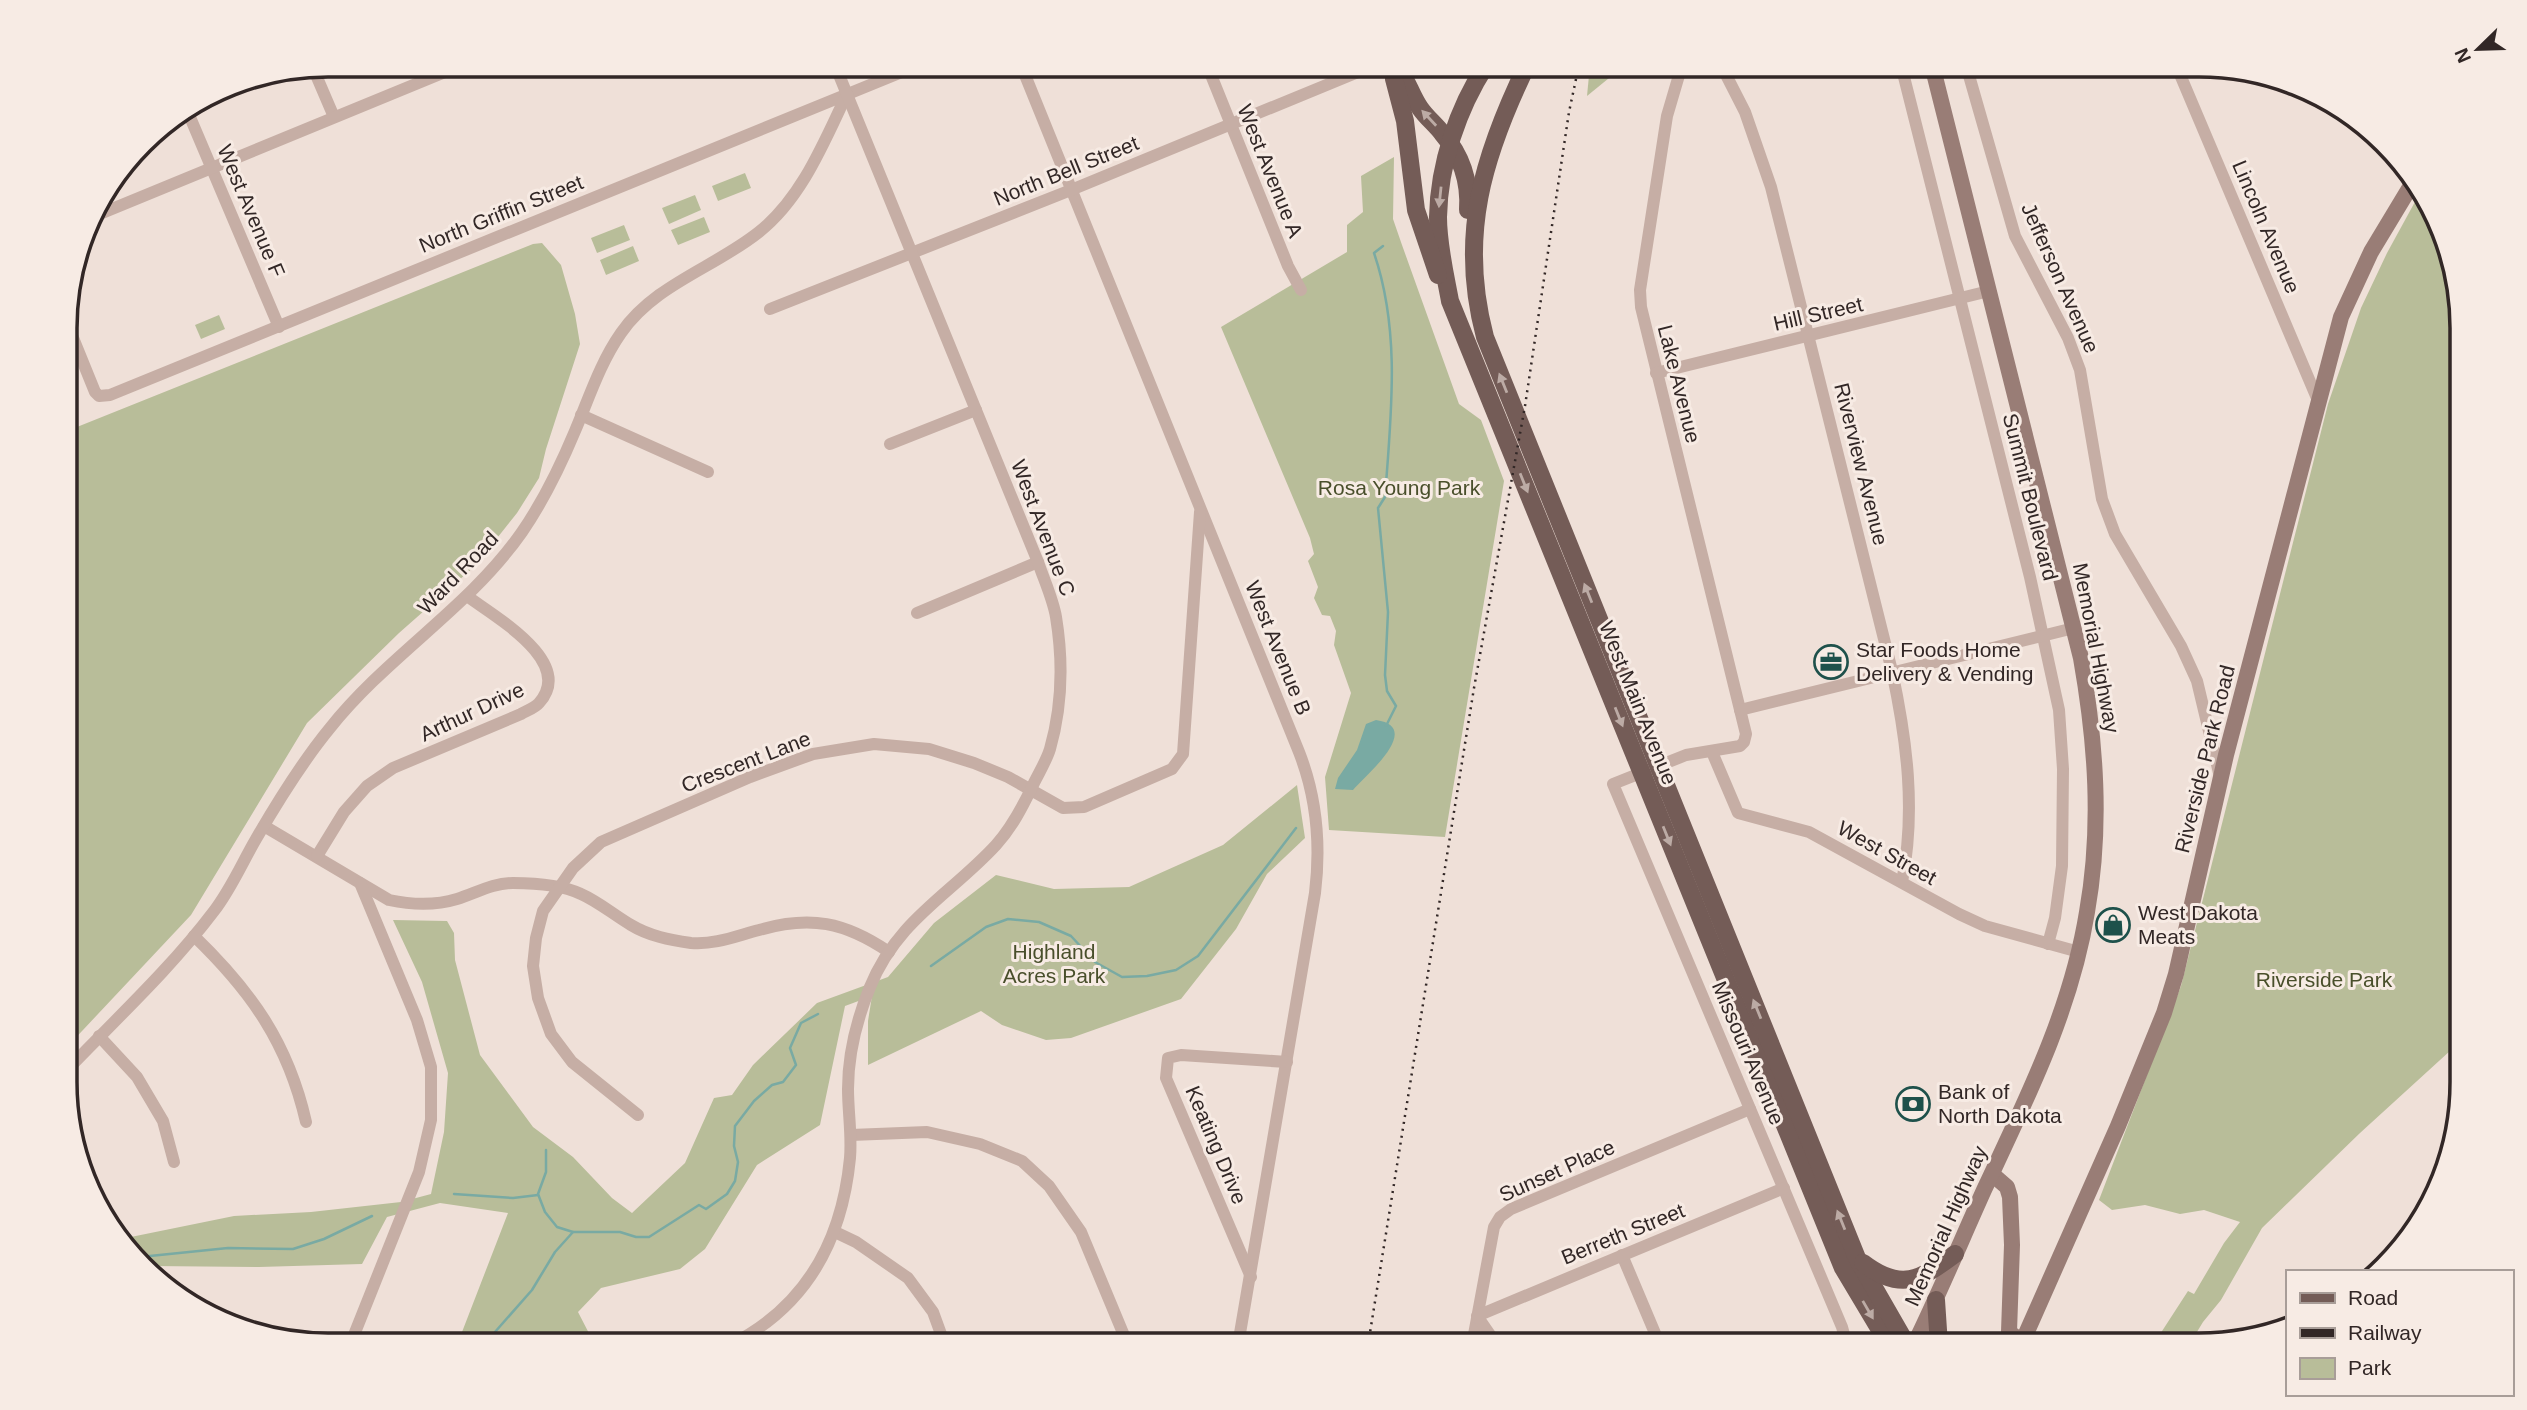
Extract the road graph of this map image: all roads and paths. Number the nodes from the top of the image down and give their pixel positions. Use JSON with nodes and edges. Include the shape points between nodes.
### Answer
{"nodes":[{"id":1,"x":432,"y":77,"type":"edge"},
{"id":2,"x":840,"y":77,"type":"edge"},
{"id":3,"x":890,"y":77,"type":"edge"},
{"id":4,"x":1026,"y":77,"type":"edge"},
{"id":5,"x":1212,"y":77,"type":"edge"},
{"id":6,"x":1346,"y":77,"type":"edge"},
{"id":7,"x":1394,"y":77,"type":"edge"},
{"id":8,"x":1404,"y":77,"type":"edge"},
{"id":9,"x":1479,"y":77,"type":"edge"},
{"id":10,"x":1522,"y":77,"type":"edge"},
{"id":11,"x":1678,"y":77,"type":"edge"},
{"id":12,"x":1727,"y":77,"type":"edge"},
{"id":13,"x":1904,"y":77,"type":"edge"},
{"id":14,"x":1935,"y":77,"type":"edge"},
{"id":15,"x":1969,"y":77,"type":"edge"},
{"id":16,"x":2181,"y":77,"type":"edge"},
{"id":17,"x":317,"y":78,"type":"edge"},
{"id":18,"x":848,"y":94,"type":"junction"},
{"id":19,"x":334,"y":117,"type":"junction"},
{"id":20,"x":190,"y":118,"type":"edge"},
{"id":21,"x":1230,"y":124,"type":"junction"},
{"id":22,"x":1450,"y":144,"type":"junction"},
{"id":23,"x":211,"y":168,"type":"junction"},
{"id":24,"x":1071,"y":190,"type":"junction"},
{"id":25,"x":2408,"y":190,"type":"edge"},
{"id":26,"x":106,"y":211,"type":"edge"},
{"id":27,"x":911,"y":253,"type":"junction"},
{"id":28,"x":1301,"y":290,"type":"dead end"},
{"id":29,"x":1989,"y":291,"type":"junction"},
{"id":30,"x":1961,"y":298,"type":"junction"},
{"id":31,"x":1450,"y":302,"type":"junction"},
{"id":32,"x":770,"y":309,"type":"dead end"},
{"id":33,"x":1481,"y":319,"type":"junction"},
{"id":34,"x":279,"y":327,"type":"junction"},
{"id":35,"x":1809,"y":335,"type":"junction"},
{"id":36,"x":77,"y":346,"type":"edge"},
{"id":37,"x":1656,"y":373,"type":"junction"},
{"id":38,"x":2320,"y":404,"type":"junction"},
{"id":39,"x":976,"y":410,"type":"junction"},
{"id":40,"x":581,"y":415,"type":"junction"},
{"id":41,"x":890,"y":444,"type":"dead end"},
{"id":42,"x":708,"y":472,"type":"dead end"},
{"id":43,"x":1200,"y":508,"type":"junction"},
{"id":44,"x":1038,"y":562,"type":"junction"},
{"id":45,"x":467,"y":596,"type":"junction"},
{"id":46,"x":917,"y":613,"type":"dead end"},
{"id":47,"x":2074,"y":628,"type":"junction"},
{"id":48,"x":2042,"y":635,"type":"junction"},
{"id":49,"x":1892,"y":671,"type":"junction"},
{"id":50,"x":1740,"y":710,"type":"junction"},
{"id":51,"x":1712,"y":752,"type":"junction"},
{"id":52,"x":1659,"y":765,"type":"junction"},
{"id":53,"x":1641,"y":772,"type":"junction"},
{"id":54,"x":2221,"y":778,"type":"junction"},
{"id":55,"x":1031,"y":790,"type":"junction"},
{"id":56,"x":264,"y":826,"type":"junction"},
{"id":57,"x":317,"y":856,"type":"junction"},
{"id":58,"x":1902,"y":882,"type":"junction"},
{"id":59,"x":360,"y":883,"type":"junction"},
{"id":60,"x":558,"y":889,"type":"junction"},
{"id":61,"x":194,"y":936,"type":"junction"},
{"id":62,"x":2048,"y":944,"type":"junction"},
{"id":63,"x":889,"y":952,"type":"junction"},
{"id":64,"x":2079,"y":952,"type":"junction"},
{"id":65,"x":99,"y":1036,"type":"junction"},
{"id":66,"x":77,"y":1059,"type":"edge"},
{"id":67,"x":1287,"y":1062,"type":"junction"},
{"id":68,"x":1751,"y":1110,"type":"junction"},
{"id":69,"x":638,"y":1115,"type":"dead end"},
{"id":70,"x":306,"y":1122,"type":"dead end"},
{"id":71,"x":851,"y":1135,"type":"junction"},
{"id":72,"x":174,"y":1162,"type":"dead end"},
{"id":73,"x":1992,"y":1174,"type":"junction"},
{"id":74,"x":1784,"y":1188,"type":"junction"},
{"id":75,"x":835,"y":1232,"type":"junction"},
{"id":76,"x":1955,"y":1254,"type":"junction"},
{"id":77,"x":1622,"y":1255,"type":"junction"},
{"id":78,"x":1857,"y":1258,"type":"junction"},
{"id":79,"x":1251,"y":1277,"type":"junction"},
{"id":80,"x":1936,"y":1300,"type":"junction"},
{"id":81,"x":1477,"y":1316,"type":"junction"},
{"id":82,"x":355,"y":1333,"type":"edge"},
{"id":83,"x":750,"y":1333,"type":"edge"},
{"id":84,"x":941,"y":1333,"type":"edge"},
{"id":85,"x":1123,"y":1333,"type":"edge"},
{"id":86,"x":1240,"y":1333,"type":"edge"},
{"id":87,"x":1474,"y":1333,"type":"edge"},
{"id":88,"x":1489,"y":1333,"type":"edge"},
{"id":89,"x":1655,"y":1333,"type":"edge"},
{"id":90,"x":1841,"y":1333,"type":"edge"},
{"id":91,"x":1882,"y":1333,"type":"edge"},
{"id":92,"x":1900,"y":1333,"type":"edge"},
{"id":93,"x":1920,"y":1333,"type":"edge"},
{"id":94,"x":1937,"y":1333,"type":"edge"},
{"id":95,"x":2010,"y":1333,"type":"edge"},
{"id":96,"x":2025,"y":1333,"type":"edge"}],
"edges":[{"from":1,"to":19,"type":"street"},
{"from":2,"to":18,"type":"street","name":"West Avenue C"},
{"from":3,"to":18,"type":"street","name":"North Griffin Street"},
{"from":4,"to":24,"type":"street","name":"West Avenue B"},
{"from":5,"to":21,"type":"street","name":"West Avenue A"},
{"from":6,"to":21,"type":"street","name":"North Bell Street"},
{"from":7,"to":31,"type":"main road","via":[[1405,121],[1418,220]]},
{"from":22,"to":8,"type":"main road","one_way":true,"via":[[1418,106]]},
{"from":9,"to":22,"type":"main road","name":"West Main Avenue"},
{"from":10,"to":33,"type":"main road","name":"West Main Avenue","via":[[1489,154],[1479,193],[1473,250]]},
{"from":11,"to":37,"type":"street","name":"Lake Avenue","via":[[1667,116],[1640,290]]},
{"from":12,"to":35,"type":"street","name":"Riverview Avenue","via":[[1772,187]]},
{"from":13,"to":30,"type":"street","name":"Summit Boulevard"},
{"from":14,"to":29,"type":"main road","name":"Memorial Highway"},
{"from":15,"to":54,"type":"street","name":"Jefferson Avenue","via":[[2015,236],[2080,370],[2102,499],[2115,534],[2197,681]]},
{"from":16,"to":38,"type":"street","name":"Lincoln Avenue"},
{"from":17,"to":19,"type":"street"},
{"from":18,"to":27,"type":"street","name":"West Avenue C"},
{"from":18,"to":34,"type":"street","name":"North Griffin Street"},
{"from":18,"to":40,"type":"street","name":"Ward Road","via":[[787,204],[751,238],[667,288],[639,313],[606,357]]},
{"from":19,"to":23,"type":"street"},
{"from":20,"to":23,"type":"street","name":"West Avenue F"},
{"from":21,"to":24,"type":"street","name":"North Bell Street"},
{"from":21,"to":28,"type":"street","name":"West Avenue A"},
{"from":22,"to":31,"type":"main road","name":"West Main Avenue","one_way":true,"via":[[1438,219]]},
{"from":22,"to":33,"type":"main road","via":[[1468,188],[1466,275]]},
{"from":23,"to":26,"type":"street"},
{"from":23,"to":34,"type":"street","name":"West Avenue F"},
{"from":24,"to":27,"type":"street","name":"North Bell Street"},
{"from":24,"to":43,"type":"street","name":"West Avenue B"},
{"from":25,"to":38,"type":"main road","name":"Riverside Park Road","via":[[2371,252],[2341,317]]},
{"from":27,"to":32,"type":"street","name":"North Bell Street"},
{"from":27,"to":39,"type":"street","name":"West Avenue C"},
{"from":29,"to":30,"type":"street","name":"Hill Street"},
{"from":29,"to":47,"type":"main road","name":"Memorial Highway"},
{"from":30,"to":35,"type":"street","name":"Hill Street"},
{"from":30,"to":48,"type":"street","name":"Summit Boulevard"},
{"from":31,"to":53,"type":"main road","name":"West Main Avenue","one_way":true},
{"from":52,"to":33,"type":"main road","name":"West Main Avenue","one_way":true,"via":[[1495,364]]},
{"from":34,"to":36,"type":"street","name":"North Griffin Street","via":[[110,395],[99,396]]},
{"from":35,"to":37,"type":"street","name":"Hill Street"},
{"from":35,"to":49,"type":"street","name":"Riverview Avenue"},
{"from":37,"to":50,"type":"street","name":"Lake Avenue"},
{"from":38,"to":54,"type":"main road","name":"Riverside Park Road"},
{"from":39,"to":41,"type":"street"},
{"from":39,"to":44,"type":"street","name":"West Avenue C"},
{"from":40,"to":42,"type":"street"},
{"from":40,"to":45,"type":"street","name":"Ward Road","via":[[548,491],[520,536]]},
{"from":43,"to":55,"type":"street","name":"Crescent Lane","via":[[1182,754],[1172,769],[1084,807],[1063,808]]},
{"from":43,"to":67,"type":"street","name":"West Avenue B","via":[[1313,797],[1317,878]]},
{"from":44,"to":46,"type":"street"},
{"from":44,"to":55,"type":"street","name":"West Avenue C","via":[[1056,614],[1061,659],[1050,750]]},
{"from":45,"to":56,"type":"street","name":"Ward Road","via":[[331,726]]},
{"from":45,"to":57,"type":"street","name":"Arthur Drive","via":[[538,651],[548,668],[549,686],[539,704],[393,768],[367,786],[344,812]]},
{"from":47,"to":48,"type":"street"},
{"from":47,"to":64,"type":"main road","name":"Memorial Highway","via":[[2096,778],[2093,874]]},
{"from":48,"to":49,"type":"street"},
{"from":48,"to":62,"type":"street","name":"Summit Boulevard","via":[[2059,710],[2063,769],[2062,866]]},
{"from":49,"to":50,"type":"street"},
{"from":49,"to":58,"type":"street","name":"Riverview Avenue","via":[[1905,733],[1909,795]]},
{"from":50,"to":51,"type":"street","name":"Lake Avenue","via":[[1744,742]]},
{"from":51,"to":52,"type":"street"},
{"from":51,"to":58,"type":"street","name":"West Street","via":[[1738,813],[1809,832]]},
{"from":52,"to":53,"type":"street"},
{"from":78,"to":52,"type":"main road","name":"West Main Avenue","one_way":true},
{"from":53,"to":68,"type":"street","name":"Missouri Avenue","via":[[1613,785]]},
{"from":53,"to":91,"type":"main road","name":"West Main Avenue","one_way":true,"via":[[1843,1268]]},
{"from":54,"to":96,"type":"main road","name":"Riverside Park Road","via":[[2164,1013]]},
{"from":55,"to":60,"type":"street","name":"Crescent Lane","via":[[974,763],[929,749],[874,744],[813,754],[601,842]]},
{"from":55,"to":63,"type":"street","name":"West Avenue C","via":[[1022,812],[996,845],[934,900]]},
{"from":56,"to":57,"type":"street"},
{"from":56,"to":61,"type":"street","name":"Ward Road","via":[[216,909]]},
{"from":57,"to":59,"type":"street"},
{"from":58,"to":62,"type":"street","name":"West Street","via":[[1973,921]]},
{"from":59,"to":60,"type":"street","via":[[389,900],[413,905],[457,899],[510,883]]},
{"from":59,"to":82,"type":"street","via":[[417,1020],[431,1067],[431,1120],[419,1172]]},
{"from":60,"to":63,"type":"street","via":[[579,892],[632,926],[667,940],[731,939],[786,922],[811,921],[837,925]]},
{"from":60,"to":69,"type":"street","name":"Crescent Lane","via":[[543,911],[536,938],[533,966],[538,998],[551,1034],[572,1062]]},
{"from":61,"to":65,"type":"street","name":"Ward Road"},
{"from":61,"to":70,"type":"street","via":[[242,985],[269,1024],[291,1068]]},
{"from":62,"to":64,"type":"street","name":"West Street"},
{"from":63,"to":71,"type":"street","name":"West Avenue C","via":[[871,984],[854,1033],[848,1088]]},
{"from":64,"to":73,"type":"main road","name":"Memorial Highway","via":[[2042,1064]]},
{"from":65,"to":66,"type":"street","name":"Ward Road"},
{"from":65,"to":72,"type":"street","via":[[138,1077],[163,1121]]},
{"from":67,"to":79,"type":"street","name":"West Avenue B"},
{"from":67,"to":79,"type":"street","name":"Keating Drive","via":[[1168,1058],[1166,1078]]},
{"from":68,"to":74,"type":"street","name":"Missouri Avenue"},
{"from":68,"to":81,"type":"street","name":"Sunset Place","via":[[1506,1213],[1494,1227]]},
{"from":71,"to":75,"type":"street","name":"West Avenue C"},
{"from":71,"to":85,"type":"street","via":[[927,1132],[980,1144],[1022,1161],[1049,1186],[1081,1232]]},
{"from":73,"to":76,"type":"main road","name":"Memorial Highway"},
{"from":73,"to":95,"type":"main road","via":[[2007,1187],[2010,1197]]},
{"from":74,"to":77,"type":"street","name":"Berreth Street"},
{"from":74,"to":90,"type":"street","name":"Missouri Avenue"},
{"from":75,"to":83,"type":"street","name":"West Avenue C","via":[[823,1258],[792,1300]]},
{"from":75,"to":84,"type":"street","via":[[908,1278],[933,1312]]},
{"from":76,"to":78,"type":"main road","via":[[1926,1275],[1899,1280],[1889,1279]]},
{"from":76,"to":80,"type":"main road","name":"Memorial Highway"},
{"from":77,"to":81,"type":"street","name":"Berreth Street"},
{"from":77,"to":89,"type":"street"},
{"from":78,"to":92,"type":"main road","name":"West Main Avenue"},
{"from":79,"to":86,"type":"street","name":"West Avenue B"},
{"from":80,"to":93,"type":"main road","name":"Memorial Highway"},
{"from":80,"to":94,"type":"main road"},
{"from":81,"to":87,"type":"street","name":"Sunset Place"},
{"from":81,"to":88,"type":"street"}]}
